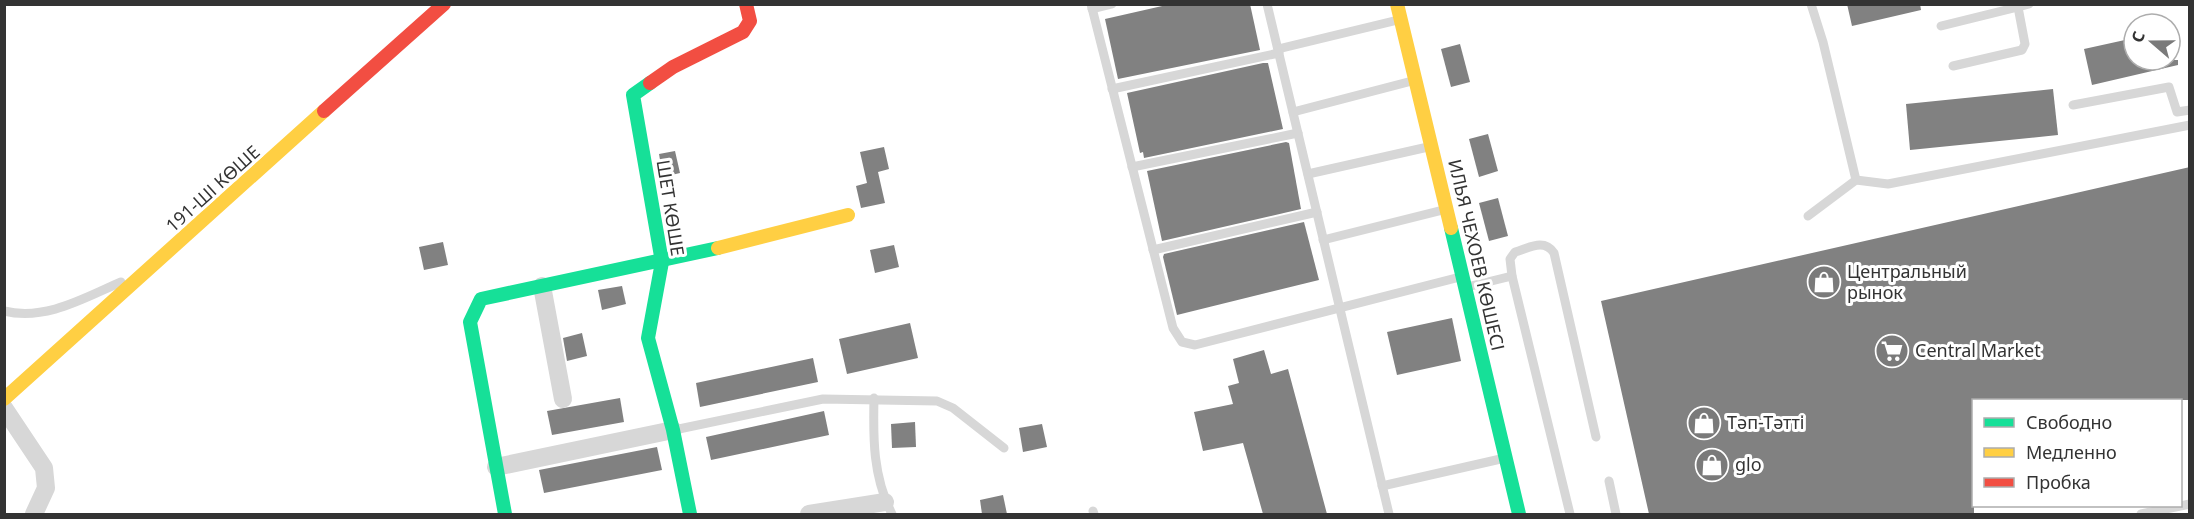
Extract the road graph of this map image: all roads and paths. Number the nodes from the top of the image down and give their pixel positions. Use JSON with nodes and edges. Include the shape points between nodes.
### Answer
{"nodes":[{"id":1,"x":444,"y":4,"type":"edge"},
{"id":2,"x":746,"y":4,"type":"edge"},
{"id":3,"x":1112,"y":4,"type":"edge"},
{"id":4,"x":1267,"y":4,"type":"edge"},
{"id":5,"x":1397,"y":4,"type":"edge"},
{"id":6,"x":1811,"y":4,"type":"edge"},
{"id":7,"x":2029,"y":4,"type":"edge"},
{"id":8,"x":1092,"y":7,"type":"edge"},
{"id":9,"x":2018,"y":8,"type":"junction"},
{"id":10,"x":1401,"y":19,"type":"junction"},
{"id":11,"x":1941,"y":26,"type":"dead end"},
{"id":12,"x":1278,"y":51,"type":"junction"},
{"id":13,"x":1953,"y":66,"type":"dead end"},
{"id":14,"x":1416,"y":80,"type":"junction"},
{"id":15,"x":1112,"y":89,"type":"junction"},
{"id":16,"x":2073,"y":105,"type":"dead end"},
{"id":17,"x":2190,"y":110,"type":"edge"},
{"id":18,"x":1293,"y":112,"type":"junction"},
{"id":19,"x":2190,"y":125,"type":"edge"},
{"id":20,"x":1298,"y":133,"type":"junction"},
{"id":21,"x":1431,"y":147,"type":"junction"},
{"id":22,"x":1132,"y":167,"type":"junction"},
{"id":23,"x":1308,"y":174,"type":"junction"},
{"id":24,"x":1856,"y":180,"type":"junction"},
{"id":25,"x":1446,"y":209,"type":"junction"},
{"id":26,"x":1317,"y":212,"type":"junction"},
{"id":27,"x":848,"y":216,"type":"dead end"},
{"id":28,"x":1808,"y":216,"type":"dead end"},
{"id":29,"x":1323,"y":240,"type":"junction"},
{"id":30,"x":1153,"y":250,"type":"junction"},
{"id":31,"x":662,"y":262,"type":"junction"},
{"id":32,"x":154,"y":267,"type":"junction"},
{"id":33,"x":1512,"y":276,"type":"junction"},
{"id":34,"x":1464,"y":282,"type":"junction"},
{"id":35,"x":542,"y":286,"type":"junction"},
{"id":36,"x":1340,"y":307,"type":"junction"},
{"id":37,"x":4,"y":311,"type":"edge"},
{"id":38,"x":4,"y":399,"type":"edge"},
{"id":39,"x":563,"y":399,"type":"dead end"},
{"id":40,"x":874,"y":399,"type":"junction"},
{"id":41,"x":4,"y":408,"type":"edge"},
{"id":42,"x":673,"y":430,"type":"junction"},
{"id":43,"x":1596,"y":436,"type":"dead end"},
{"id":44,"x":1004,"y":448,"type":"dead end"},
{"id":45,"x":1506,"y":458,"type":"junction"},
{"id":46,"x":496,"y":467,"type":"junction"},
{"id":47,"x":1609,"y":481,"type":"dead end"},
{"id":48,"x":1382,"y":486,"type":"junction"},
{"id":49,"x":2173,"y":507,"type":"edge"},
{"id":50,"x":889,"y":508,"type":"edge"},
{"id":51,"x":34,"y":514,"type":"edge"},
{"id":52,"x":505,"y":514,"type":"edge"},
{"id":53,"x":690,"y":514,"type":"edge"},
{"id":54,"x":809,"y":514,"type":"edge"},
{"id":55,"x":1389,"y":514,"type":"edge"},
{"id":56,"x":1519,"y":514,"type":"edge"},
{"id":57,"x":1570,"y":514,"type":"edge"},
{"id":58,"x":1616,"y":514,"type":"edge"},
{"id":59,"x":2141,"y":514,"type":"edge"}],
"edges":[{"from":1,"to":32,"type":"street","name":"191-ШІ КӨШЕ"},
{"from":2,"to":31,"type":"street","name":"ШЕТ КӨШЕ","via":[[750,21],[743,32],[673,67],[633,95]]},
{"from":3,"to":8,"type":"lane"},
{"from":4,"to":12,"type":"lane"},
{"from":5,"to":10,"type":"street","name":"ИЛЬЯ ЧЕХОЕВ КӨШЕСІ"},
{"from":6,"to":24,"type":"lane"},
{"from":7,"to":9,"type":"lane"},
{"from":8,"to":15,"type":"lane"},
{"from":9,"to":11,"type":"lane"},
{"from":9,"to":13,"type":"lane","via":[[2025,44],[2022,50]]},
{"from":10,"to":12,"type":"lane"},
{"from":10,"to":14,"type":"street","name":"ИЛЬЯ ЧЕХОЕВ КӨШЕСІ"},
{"from":12,"to":15,"type":"lane"},
{"from":12,"to":18,"type":"lane"},
{"from":14,"to":18,"type":"lane"},
{"from":14,"to":21,"type":"street","name":"ИЛЬЯ ЧЕХОЕВ КӨШЕСІ"},
{"from":15,"to":22,"type":"lane"},
{"from":16,"to":17,"type":"lane","via":[[2169,87],[2177,112]]},
{"from":18,"to":20,"type":"lane"},
{"from":19,"to":24,"type":"lane","via":[[1888,184]]},
{"from":20,"to":22,"type":"lane"},
{"from":20,"to":23,"type":"lane"},
{"from":21,"to":23,"type":"lane"},
{"from":21,"to":25,"type":"street","name":"ИЛЬЯ ЧЕХОЕВ КӨШЕСІ"},
{"from":22,"to":30,"type":"lane"},
{"from":23,"to":26,"type":"lane"},
{"from":24,"to":28,"type":"lane"},
{"from":25,"to":29,"type":"lane"},
{"from":25,"to":34,"type":"street","name":"ИЛЬЯ ЧЕХОЕВ КӨШЕСІ"},
{"from":26,"to":29,"type":"lane"},
{"from":26,"to":30,"type":"lane"},
{"from":27,"to":31,"type":"street"},
{"from":29,"to":36,"type":"lane"},
{"from":30,"to":36,"type":"lane","via":[[1173,328],[1182,342],[1195,345]]},
{"from":31,"to":35,"type":"street"},
{"from":31,"to":42,"type":"street","name":"ШЕТ КӨШЕ","via":[[648,338]]},
{"from":32,"to":37,"type":"lane","via":[[58,309],[26,315]]},
{"from":32,"to":38,"type":"street","name":"191-ШІ КӨШЕ"},
{"from":33,"to":34,"type":"lane"},
{"from":33,"to":43,"type":"lane","via":[[1510,260],[1515,252],[1543,243],[1554,253]]},
{"from":33,"to":57,"type":"lane"},
{"from":34,"to":36,"type":"lane"},
{"from":34,"to":45,"type":"street","name":"ИЛЬЯ ЧЕХОЕВ КӨШЕСІ"},
{"from":35,"to":39,"type":"street"},
{"from":35,"to":46,"type":"street","via":[[481,299],[470,322]]},
{"from":36,"to":48,"type":"lane"},
{"from":40,"to":42,"type":"lane","via":[[824,399]]},
{"from":40,"to":44,"type":"lane","via":[[937,401],[953,408]]},
{"from":40,"to":50,"type":"lane","via":[[873,458]]},
{"from":41,"to":51,"type":"street","via":[[44,468],[46,488]]},
{"from":42,"to":46,"type":"street"},
{"from":42,"to":53,"type":"street","name":"ШЕТ КӨШЕ"},
{"from":45,"to":48,"type":"lane"},
{"from":45,"to":56,"type":"street","name":"ИЛЬЯ ЧЕХОЕВ КӨШЕСІ"},
{"from":46,"to":52,"type":"street"},
{"from":47,"to":58,"type":"lane"},
{"from":48,"to":55,"type":"lane"},
{"from":49,"to":59,"type":"lane"},
{"from":50,"to":54,"type":"street"}]}
